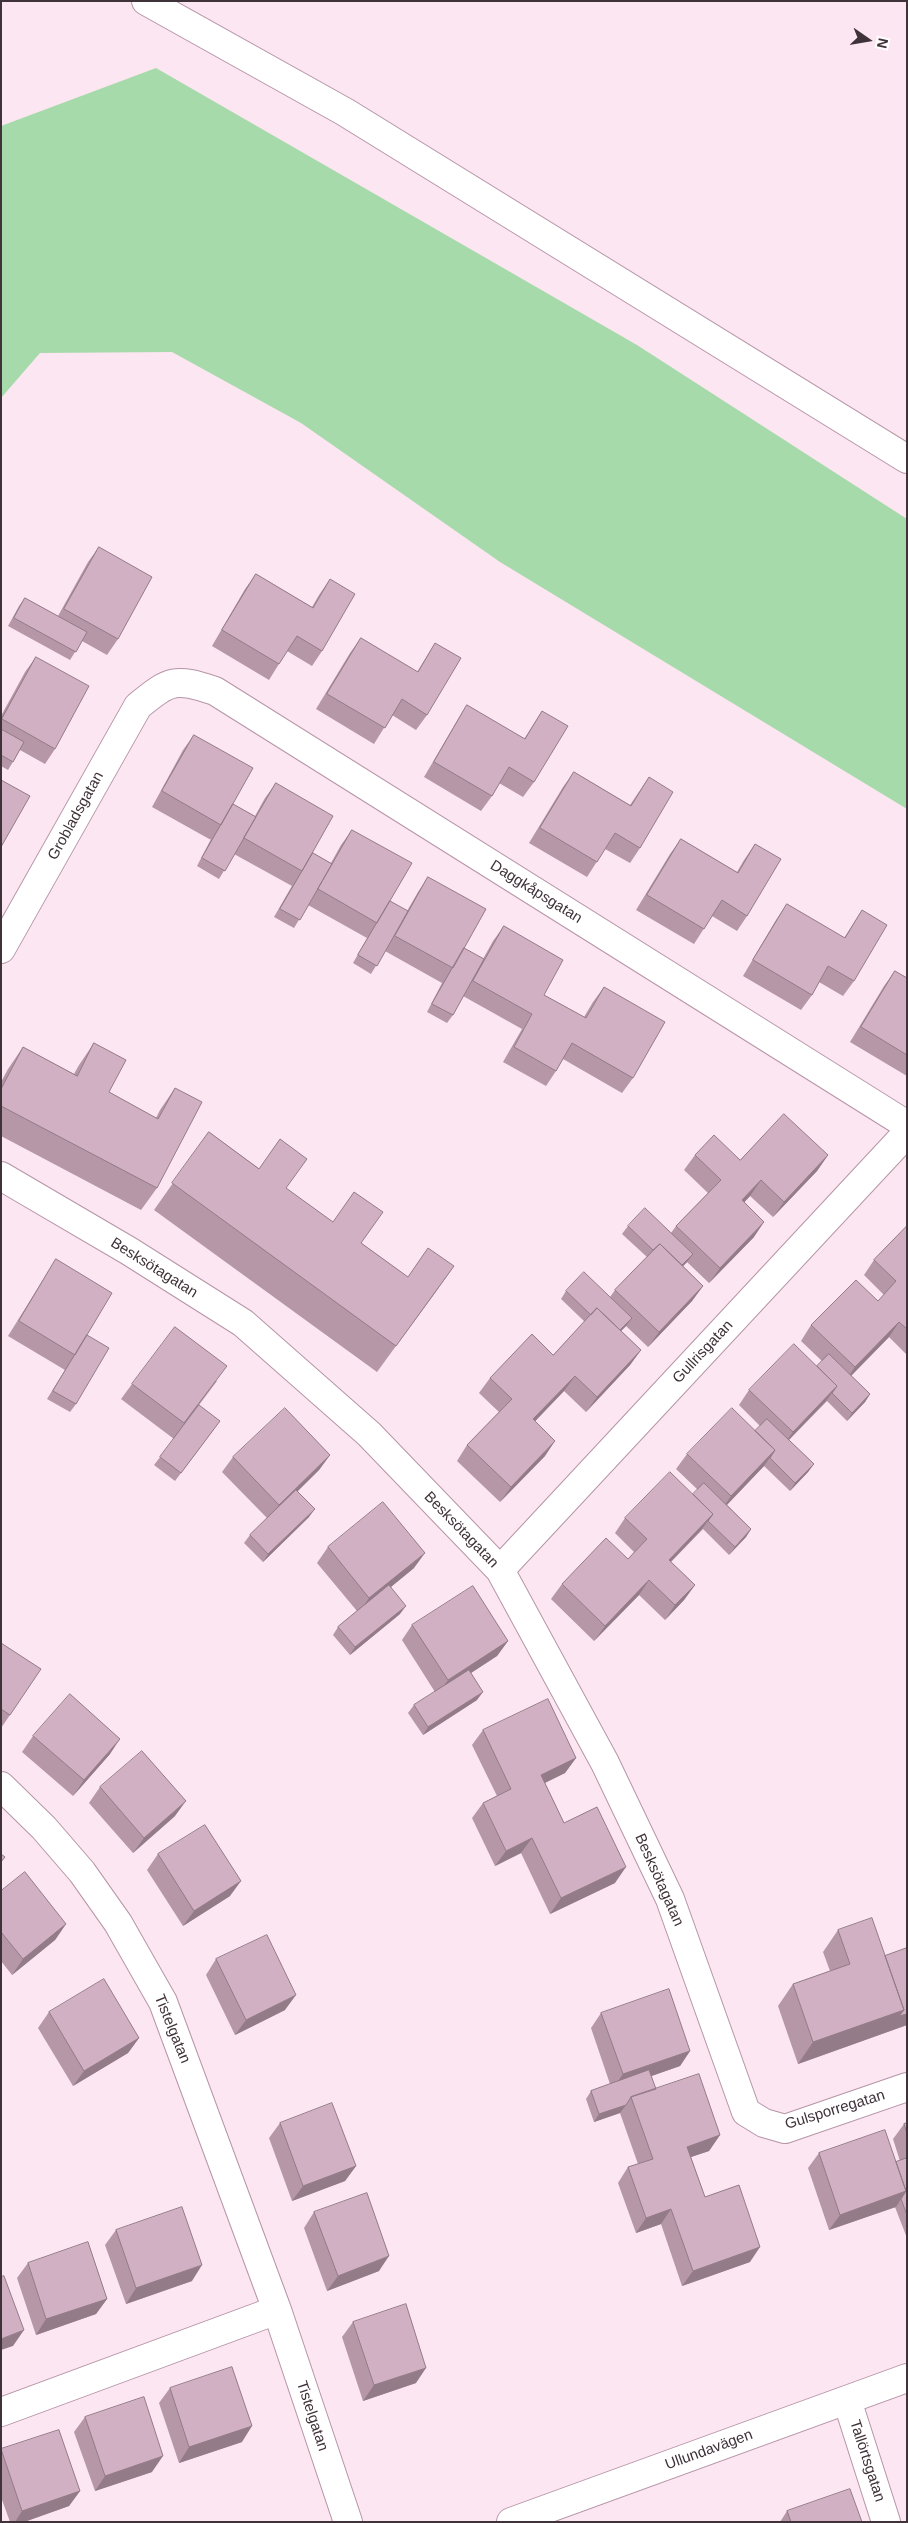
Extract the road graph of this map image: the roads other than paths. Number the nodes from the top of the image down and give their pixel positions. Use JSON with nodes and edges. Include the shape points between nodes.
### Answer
{"nodes":[{"id":1,"x":146,"y":1,"type":"edge"},
{"id":2,"x":907,"y":459,"type":"edge"},
{"id":3,"x":159,"y":689,"type":"joint"},
{"id":4,"x":1,"y":949,"type":"edge"},
{"id":5,"x":907,"y":1124,"type":"edge"},
{"id":6,"x":907,"y":1133,"type":"edge"},
{"id":7,"x":1,"y":1176,"type":"edge"},
{"id":8,"x":500,"y":1570,"type":"junction"},
{"id":9,"x":1,"y":1786,"type":"edge"},
{"id":10,"x":907,"y":2087,"type":"edge"},
{"id":11,"x":764,"y":2123,"type":"joint"},
{"id":12,"x":277,"y":2310,"type":"junction"},
{"id":13,"x":907,"y":2378,"type":"edge"},
{"id":14,"x":848,"y":2400,"type":"junction"},
{"id":15,"x":1,"y":2412,"type":"edge"},
{"id":16,"x":348,"y":2522,"type":"edge"},
{"id":17,"x":511,"y":2522,"type":"edge"},
{"id":18,"x":886,"y":2522,"type":"edge"}],
"edges":[{"from":1,"to":2,"type":"street","via":[[345,112]]},
{"from":3,"to":4,"type":"street","name":"Grobladsgatan","via":[[138,706]]},
{"from":3,"to":5,"type":"street","name":"Daggkåpsgatan","via":[[183,681],[215,691]]},
{"from":6,"to":8,"type":"street","name":"Gullrisgatan"},
{"from":7,"to":8,"type":"street","name":"Besksötagatan","via":[[243,1323],[369,1434]]},
{"from":8,"to":11,"type":"street","name":"Besksötagatan","via":[[626,1806],[670,1899],[746,2112]]},
{"from":9,"to":12,"type":"street","name":"Tistelgatan","via":[[44,1828],[82,1872],[118,1923],[163,2002]]},
{"from":10,"to":11,"type":"street","name":"Gulsporregatan","via":[[785,2129]]},
{"from":12,"to":15,"type":"street"},
{"from":12,"to":16,"type":"street","name":"Tistelgatan"},
{"from":13,"to":14,"type":"street","name":"Ullundavägen"},
{"from":14,"to":17,"type":"street","name":"Ullundavägen"},
{"from":14,"to":18,"type":"street","name":"Tallörtsgatan"}]}
